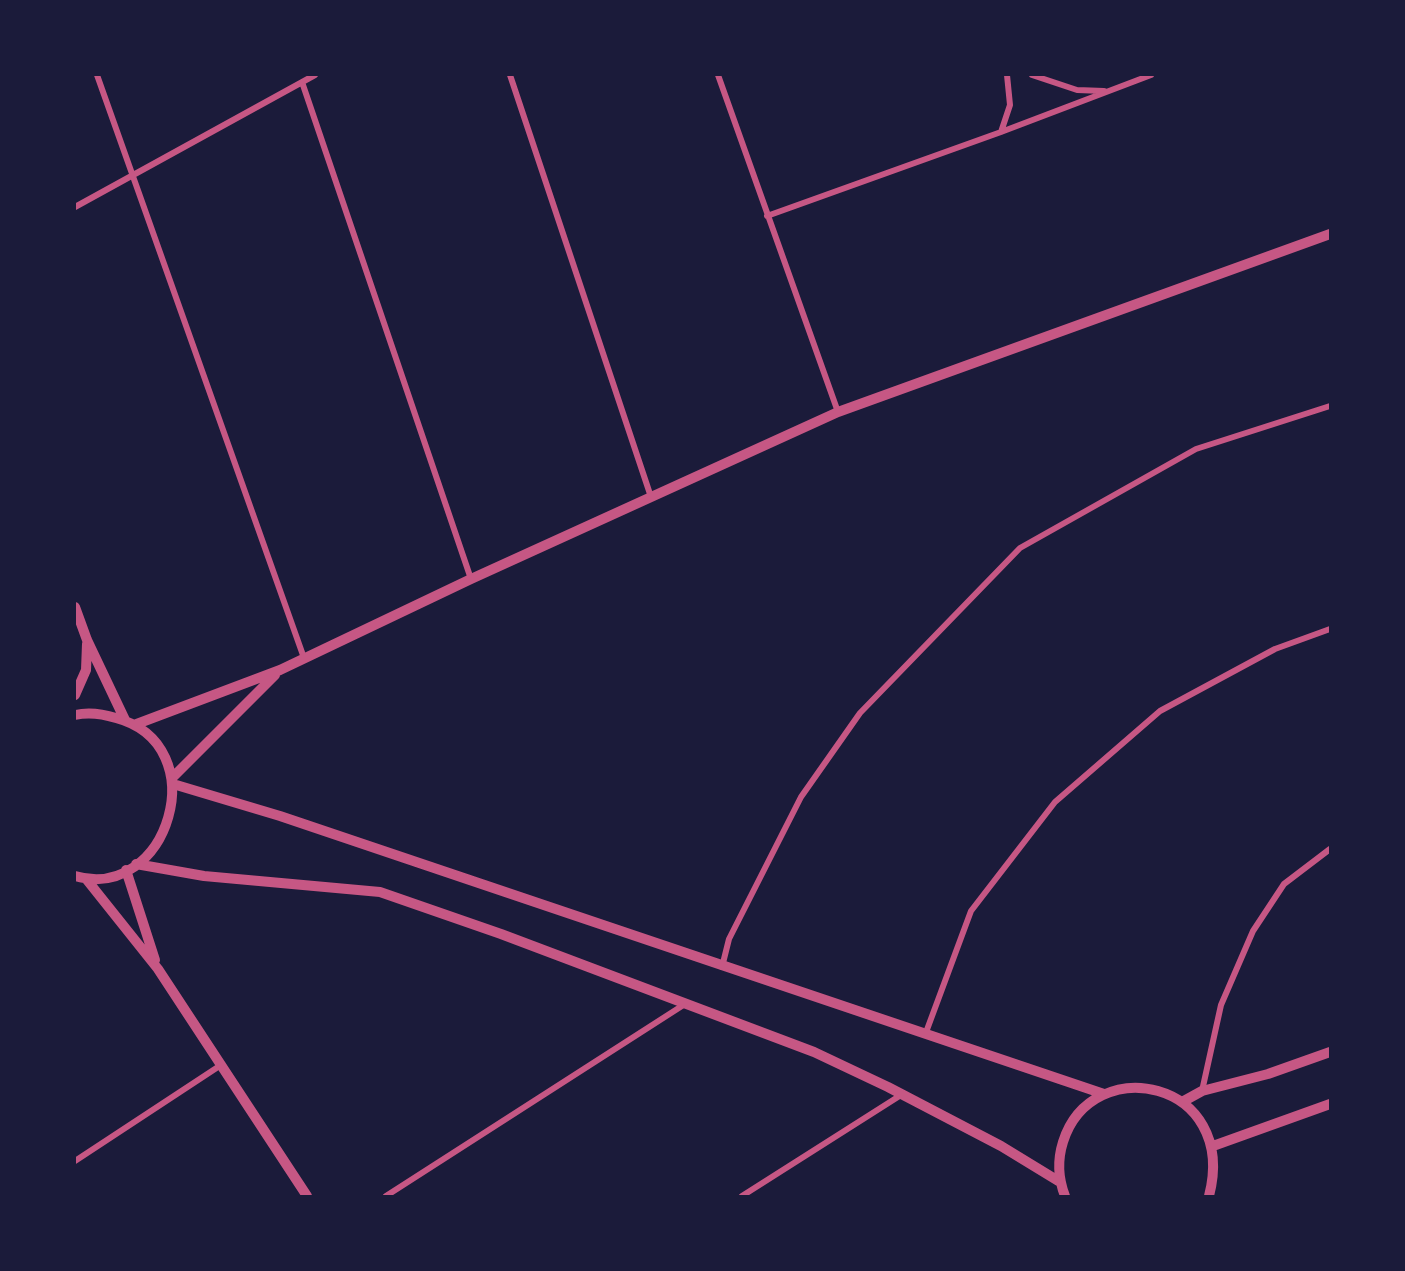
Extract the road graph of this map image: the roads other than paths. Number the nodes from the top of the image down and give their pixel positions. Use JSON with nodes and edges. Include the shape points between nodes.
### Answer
{"nodes":[{"id":1,"x":97,"y":75,"type":"edge"},
{"id":2,"x":315,"y":75,"type":"edge"},
{"id":3,"x":510,"y":75,"type":"edge"},
{"id":4,"x":717,"y":75,"type":"edge"},
{"id":5,"x":1007,"y":75,"type":"edge"},
{"id":6,"x":1032,"y":75,"type":"edge"},
{"id":7,"x":1151,"y":75,"type":"edge"},
{"id":8,"x":303,"y":82,"type":"junction"},
{"id":9,"x":1108,"y":91,"type":"junction"},
{"id":10,"x":1001,"y":132,"type":"junction"},
{"id":11,"x":134,"y":174,"type":"junction"},
{"id":12,"x":75,"y":207,"type":"edge"},
{"id":13,"x":767,"y":216,"type":"junction"},
{"id":14,"x":1330,"y":234,"type":"edge"},
{"id":15,"x":1330,"y":406,"type":"edge"},
{"id":16,"x":838,"y":412,"type":"junction"},
{"id":17,"x":651,"y":497,"type":"junction"},
{"id":18,"x":471,"y":579,"type":"junction"},
{"id":19,"x":75,"y":608,"type":"edge"},
{"id":20,"x":1330,"y":629,"type":"edge"},
{"id":21,"x":87,"y":640,"type":"junction"},
{"id":22,"x":304,"y":658,"type":"junction"},
{"id":23,"x":280,"y":670,"type":"junction"},
{"id":24,"x":75,"y":695,"type":"edge"},
{"id":25,"x":75,"y":715,"type":"edge"},
{"id":26,"x":130,"y":723,"type":"junction"},
{"id":27,"x":172,"y":781,"type":"junction"},
{"id":28,"x":1330,"y":849,"type":"edge"},
{"id":29,"x":136,"y":864,"type":"junction"},
{"id":30,"x":126,"y":870,"type":"junction"},
{"id":31,"x":75,"y":877,"type":"edge"},
{"id":32,"x":87,"y":880,"type":"junction"},
{"id":33,"x":722,"y":967,"type":"junction"},
{"id":34,"x":158,"y":969,"type":"junction"},
{"id":35,"x":685,"y":1003,"type":"junction"},
{"id":36,"x":925,"y":1035,"type":"junction"},
{"id":37,"x":1330,"y":1052,"type":"edge"},
{"id":38,"x":221,"y":1065,"type":"junction"},
{"id":39,"x":1202,"y":1091,"type":"junction"},
{"id":40,"x":1104,"y":1094,"type":"junction"},
{"id":41,"x":901,"y":1095,"type":"junction"},
{"id":42,"x":1182,"y":1102,"type":"junction"},
{"id":43,"x":1330,"y":1104,"type":"edge"},
{"id":44,"x":1213,"y":1146,"type":"junction"},
{"id":45,"x":75,"y":1161,"type":"edge"},
{"id":46,"x":1060,"y":1182,"type":"junction"},
{"id":47,"x":307,"y":1196,"type":"edge"},
{"id":48,"x":386,"y":1196,"type":"edge"},
{"id":49,"x":742,"y":1196,"type":"edge"},
{"id":50,"x":1065,"y":1196,"type":"edge"},
{"id":51,"x":1209,"y":1196,"type":"edge"}],
"edges":[{"from":1,"to":11,"type":"street"},
{"from":2,"to":8,"type":"street"},
{"from":3,"to":17,"type":"street"},
{"from":4,"to":13,"type":"street"},
{"from":5,"to":10,"type":"street","via":[[1010,105]]},
{"from":6,"to":9,"type":"street","via":[[1077,90]]},
{"from":7,"to":9,"type":"street"},
{"from":8,"to":11,"type":"street"},
{"from":8,"to":18,"type":"street"},
{"from":9,"to":10,"type":"street"},
{"from":10,"to":13,"type":"street"},
{"from":11,"to":12,"type":"street"},
{"from":11,"to":22,"type":"street"},
{"from":13,"to":16,"type":"street"},
{"from":14,"to":16,"type":"street"},
{"from":15,"to":33,"type":"street","via":[[1196,449],[1020,548],[860,713],[801,797],[729,939]]},
{"from":16,"to":17,"type":"street"},
{"from":17,"to":18,"type":"street"},
{"from":18,"to":22,"type":"street"},
{"from":19,"to":21,"type":"street"},
{"from":20,"to":36,"type":"street","via":[[1275,649],[1160,711],[1055,802],[972,911]]},
{"from":21,"to":24,"type":"street","via":[[86,670]]},
{"from":21,"to":26,"type":"street"},
{"from":22,"to":23,"type":"street"},
{"from":23,"to":26,"type":"street"},
{"from":23,"to":27,"type":"street"},
{"from":25,"to":26,"type":"street","via":[[102,714]]},
{"from":26,"to":27,"type":"street","via":[[151,739],[164,757]]},
{"from":27,"to":29,"type":"street","via":[[171,815],[159,843]]},
{"from":27,"to":33,"type":"street"},
{"from":28,"to":39,"type":"street","via":[[1284,884],[1253,931],[1221,1005]]},
{"from":29,"to":30,"type":"street"},
{"from":29,"to":35,"type":"street","via":[[204,876],[380,892]]},
{"from":30,"to":32,"type":"street"},
{"from":30,"to":34,"type":"street"},
{"from":31,"to":32,"type":"street"},
{"from":32,"to":34,"type":"street"},
{"from":33,"to":36,"type":"street"},
{"from":34,"to":38,"type":"street"},
{"from":35,"to":41,"type":"street","via":[[814,1052]]},
{"from":35,"to":48,"type":"street"},
{"from":36,"to":40,"type":"street"},
{"from":37,"to":39,"type":"street"},
{"from":38,"to":45,"type":"street"},
{"from":38,"to":47,"type":"street"},
{"from":39,"to":42,"type":"street"},
{"from":40,"to":42,"type":"street","via":[[1131,1088],[1158,1090]]},
{"from":40,"to":46,"type":"street","via":[[1083,1109],[1067,1130],[1059,1156]]},
{"from":41,"to":46,"type":"street","via":[[1001,1146]]},
{"from":41,"to":49,"type":"street"},
{"from":42,"to":44,"type":"street","via":[[1201,1121]]},
{"from":43,"to":44,"type":"street"},
{"from":44,"to":51,"type":"street","via":[[1215,1173]]},
{"from":46,"to":50,"type":"street"}]}
